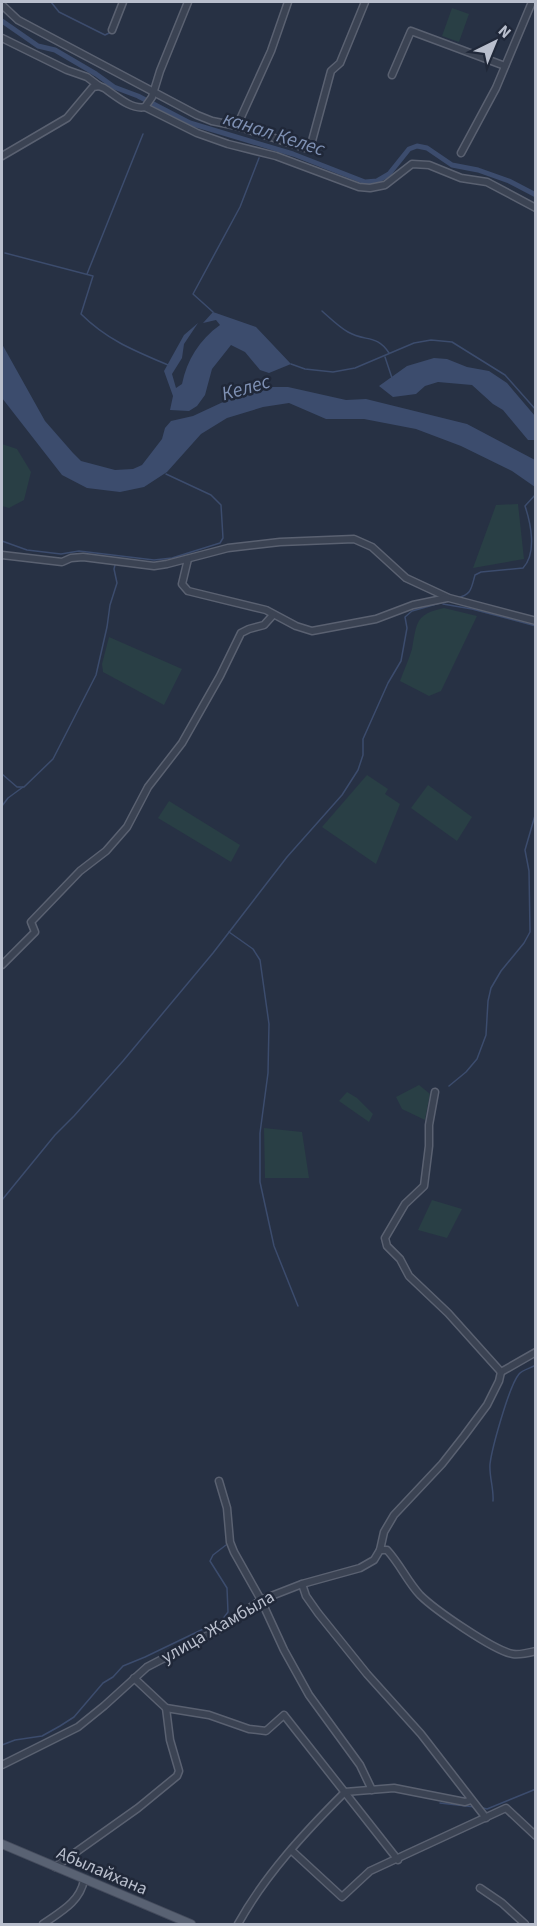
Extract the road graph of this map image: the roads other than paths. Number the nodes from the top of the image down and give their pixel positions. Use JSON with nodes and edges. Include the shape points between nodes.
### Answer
{"nodes":[{"id":1,"x":123,"y":2,"type":"edge"},
{"id":2,"x":188,"y":2,"type":"edge"},
{"id":3,"x":288,"y":2,"type":"edge"},
{"id":4,"x":365,"y":2,"type":"edge"},
{"id":5,"x":532,"y":2,"type":"edge"},
{"id":6,"x":4,"y":4,"type":"edge"},
{"id":7,"x":112,"y":30,"type":"dead end"},
{"id":8,"x":2,"y":39,"type":"edge"},
{"id":9,"x":506,"y":66,"type":"junction"},
{"id":10,"x":392,"y":75,"type":"dead end"},
{"id":11,"x":99,"y":86,"type":"junction"},
{"id":12,"x":153,"y":94,"type":"junction"},
{"id":13,"x":146,"y":106,"type":"junction"},
{"id":14,"x":237,"y":126,"type":"junction"},
{"id":15,"x":461,"y":153,"type":"dead end"},
{"id":16,"x":2,"y":156,"type":"edge"},
{"id":17,"x":536,"y":208,"type":"edge"},
{"id":18,"x":2,"y":555,"type":"edge"},
{"id":19,"x":188,"y":559,"type":"junction"},
{"id":20,"x":449,"y":598,"type":"junction"},
{"id":21,"x":273,"y":615,"type":"junction"},
{"id":22,"x":536,"y":621,"type":"edge"},
{"id":23,"x":2,"y":965,"type":"edge"},
{"id":24,"x":435,"y":1092,"type":"dead end"},
{"id":25,"x":536,"y":1352,"type":"edge"},
{"id":26,"x":501,"y":1372,"type":"junction"},
{"id":27,"x":219,"y":1481,"type":"dead end"},
{"id":28,"x":380,"y":1550,"type":"junction"},
{"id":29,"x":302,"y":1584,"type":"junction"},
{"id":30,"x":261,"y":1600,"type":"junction"},
{"id":31,"x":536,"y":1651,"type":"edge"},
{"id":32,"x":134,"y":1678,"type":"junction"},
{"id":33,"x":166,"y":1708,"type":"junction"},
{"id":34,"x":2,"y":1765,"type":"edge"},
{"id":35,"x":372,"y":1790,"type":"junction"},
{"id":36,"x":345,"y":1792,"type":"junction"},
{"id":37,"x":471,"y":1800,"type":"junction"},
{"id":38,"x":486,"y":1818,"type":"junction"},
{"id":39,"x":536,"y":1836,"type":"edge"},
{"id":40,"x":2,"y":1844,"type":"edge"},
{"id":41,"x":291,"y":1850,"type":"junction"},
{"id":42,"x":399,"y":1860,"type":"junction"},
{"id":43,"x":55,"y":1867,"type":"junction"},
{"id":44,"x":84,"y":1880,"type":"junction"},
{"id":45,"x":480,"y":1888,"type":"dead end"},
{"id":46,"x":44,"y":1924,"type":"edge"},
{"id":47,"x":191,"y":1924,"type":"edge"},
{"id":48,"x":238,"y":1924,"type":"edge"},
{"id":49,"x":525,"y":1924,"type":"edge"}],
"edges":[{"from":1,"to":7,"type":"street"},
{"from":2,"to":12,"type":"street"},
{"from":3,"to":14,"type":"street"},
{"from":4,"to":14,"type":"street","via":[[340,63],[331,71],[310,145],[303,148]]},
{"from":5,"to":9,"type":"street"},
{"from":6,"to":12,"type":"street","via":[[18,20]]},
{"from":8,"to":11,"type":"street"},
{"from":9,"to":10,"type":"street","via":[[411,31]]},
{"from":9,"to":15,"type":"street"},
{"from":11,"to":13,"type":"street","via":[[132,106]]},
{"from":11,"to":16,"type":"street","via":[[91,88],[67,117]]},
{"from":12,"to":13,"type":"street"},
{"from":12,"to":14,"type":"street","via":[[212,121]]},
{"from":13,"to":17,"type":"street","via":[[197,133],[276,156],[359,187],[385,185],[412,164],[429,165],[487,183]]},
{"from":18,"to":19,"type":"street","via":[[62,562],[83,557],[153,566]]},
{"from":19,"to":20,"type":"street","via":[[228,548],[354,539],[372,547],[406,578]]},
{"from":19,"to":21,"type":"street","via":[[182,584],[188,591]]},
{"from":20,"to":21,"type":"street","via":[[324,629],[296,626]]},
{"from":20,"to":22,"type":"street"},
{"from":21,"to":23,"type":"street","via":[[264,626],[241,633],[182,744],[148,787],[126,828],[31,922],[34,932]]},
{"from":24,"to":26,"type":"street","via":[[424,1186],[405,1204],[385,1238],[408,1276]]},
{"from":25,"to":26,"type":"street"},
{"from":26,"to":28,"type":"street","via":[[487,1405],[464,1436],[394,1515]]},
{"from":27,"to":30,"type":"street","via":[[227,1508],[230,1542]]},
{"from":28,"to":29,"type":"street","name":"улица Жамбыла","via":[[374,1560],[360,1568]]},
{"from":28,"to":31,"type":"street","via":[[392,1555],[420,1595],[492,1646],[512,1654]]},
{"from":29,"to":30,"type":"street","name":"улица Жамбыла"},
{"from":29,"to":37,"type":"street","via":[[318,1613],[421,1734]]},
{"from":30,"to":32,"type":"street","name":"улица Жамбыла","via":[[220,1629],[147,1667]]},
{"from":30,"to":35,"type":"street","via":[[309,1695],[360,1765]]},
{"from":32,"to":33,"type":"street"},
{"from":32,"to":34,"type":"street","name":"улица Жамбыла","via":[[78,1726]]},
{"from":33,"to":36,"type":"street","via":[[266,1731],[284,1715]]},
{"from":33,"to":43,"type":"street","via":[[177,1776]]},
{"from":35,"to":36,"type":"street"},
{"from":35,"to":37,"type":"street","via":[[394,1788]]},
{"from":36,"to":41,"type":"street"},
{"from":36,"to":42,"type":"street"},
{"from":37,"to":38,"type":"street"},
{"from":38,"to":39,"type":"street","via":[[506,1808]]},
{"from":38,"to":42,"type":"street"},
{"from":40,"to":43,"type":"main road","name":"Абылайхана"},
{"from":41,"to":42,"type":"street","via":[[342,1897],[370,1871]]},
{"from":41,"to":48,"type":"street","via":[[252,1899]]},
{"from":43,"to":44,"type":"main road","name":"Абылайхана"},
{"from":44,"to":46,"type":"street","via":[[78,1897]]},
{"from":44,"to":47,"type":"main road","name":"Абылайхана"},
{"from":45,"to":49,"type":"street"}]}
